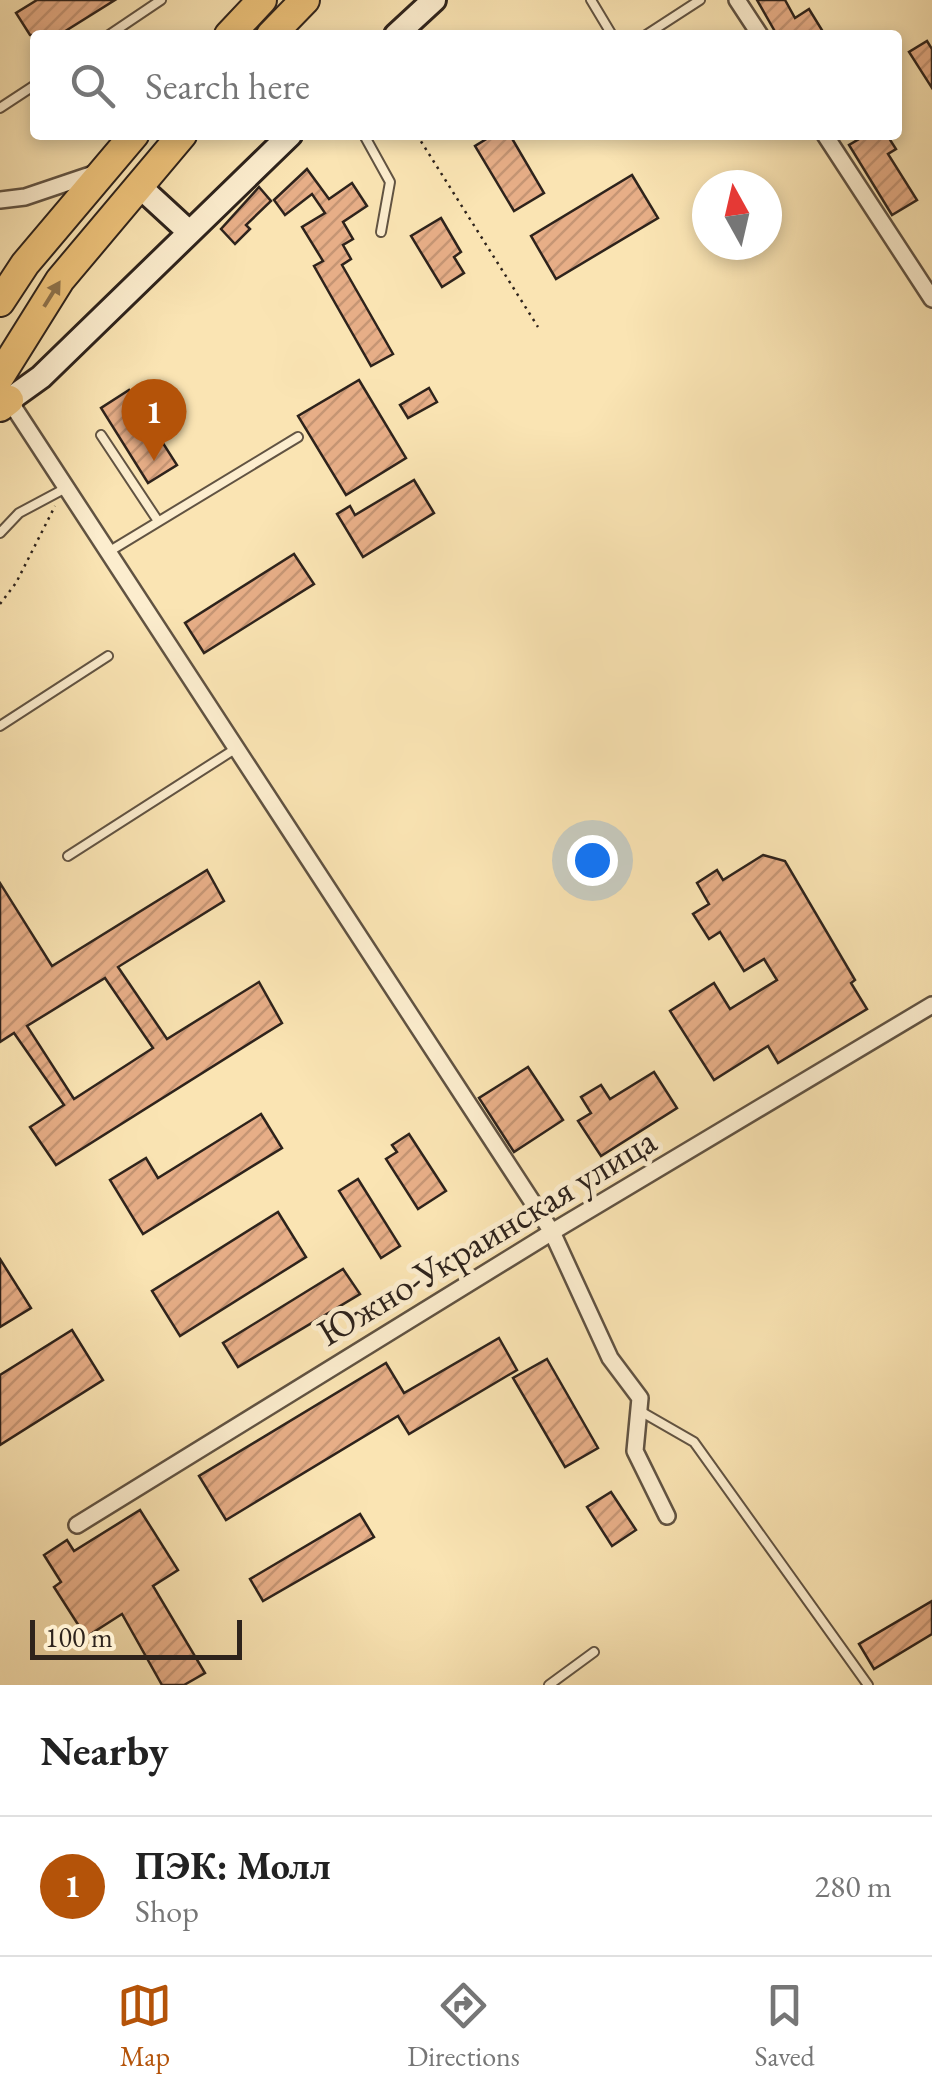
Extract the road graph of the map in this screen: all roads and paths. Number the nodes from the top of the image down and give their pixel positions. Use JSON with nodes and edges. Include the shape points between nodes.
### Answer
{"nodes":[{"id":1,"x":161,"y":0,"type":"edge"},
{"id":2,"x":262,"y":0,"type":"edge"},
{"id":3,"x":305,"y":0,"type":"edge"},
{"id":4,"x":434,"y":0,"type":"edge"},
{"id":5,"x":591,"y":0,"type":"edge"},
{"id":6,"x":700,"y":0,"type":"edge"},
{"id":7,"x":737,"y":0,"type":"edge"},
{"id":8,"x":116,"y":30,"type":"edge"},
{"id":9,"x":234,"y":30,"type":"edge"},
{"id":10,"x":276,"y":30,"type":"edge"},
{"id":11,"x":401,"y":30,"type":"edge"},
{"id":12,"x":609,"y":30,"type":"edge"},
{"id":13,"x":654,"y":30,"type":"edge"},
{"id":14,"x":757,"y":30,"type":"edge"},
{"id":15,"x":30,"y":88,"type":"edge"},
{"id":16,"x":0,"y":108,"type":"edge"},
{"id":17,"x":129,"y":140,"type":"edge"},
{"id":18,"x":178,"y":140,"type":"edge"},
{"id":19,"x":285,"y":140,"type":"edge"},
{"id":20,"x":367,"y":140,"type":"edge"},
{"id":21,"x":420,"y":140,"type":"edge"},
{"id":22,"x":828,"y":140,"type":"edge"},
{"id":23,"x":100,"y":172,"type":"junction"},
{"id":24,"x":138,"y":185,"type":"junction"},
{"id":25,"x":0,"y":200,"type":"edge"},
{"id":26,"x":188,"y":231,"type":"junction"},
{"id":27,"x":381,"y":232,"type":"dead end"},
{"id":28,"x":932,"y":299,"type":"edge"},
{"id":29,"x":0,"y":302,"type":"edge"},
{"id":30,"x":538,"y":327,"type":"dead end"},
{"id":31,"x":3,"y":394,"type":"edge"},
{"id":32,"x":101,"y":434,"type":"dead end"},
{"id":33,"x":298,"y":437,"type":"dead end"},
{"id":34,"x":64,"y":489,"type":"junction"},
{"id":35,"x":158,"y":522,"type":"junction"},
{"id":36,"x":0,"y":532,"type":"edge"},
{"id":37,"x":106,"y":553,"type":"junction"},
{"id":38,"x":0,"y":604,"type":"edge"},
{"id":39,"x":108,"y":656,"type":"dead end"},
{"id":40,"x":0,"y":726,"type":"edge"},
{"id":41,"x":234,"y":749,"type":"junction"},
{"id":42,"x":68,"y":856,"type":"dead end"},
{"id":43,"x":932,"y":1005,"type":"edge"},
{"id":44,"x":552,"y":1232,"type":"junction"},
{"id":45,"x":640,"y":1411,"type":"junction"},
{"id":46,"x":667,"y":1516,"type":"dead end"},
{"id":47,"x":77,"y":1526,"type":"dead end"},
{"id":48,"x":594,"y":1652,"type":"dead end"},
{"id":49,"x":549,"y":1685,"type":"edge"},
{"id":50,"x":868,"y":1685,"type":"edge"}],
"edges":[{"from":1,"to":8,"type":"lane"},
{"from":2,"to":9,"type":"highway"},
{"from":3,"to":10,"type":"highway"},
{"from":4,"to":11,"type":"street"},
{"from":5,"to":12,"type":"lane"},
{"from":6,"to":13,"type":"lane"},
{"from":7,"to":14,"type":"street"},
{"from":15,"to":16,"type":"lane"},
{"from":17,"to":23,"type":"highway"},
{"from":18,"to":24,"type":"highway"},
{"from":19,"to":26,"type":"street"},
{"from":20,"to":27,"type":"lane","via":[[390,182]]},
{"from":21,"to":30,"type":"path"},
{"from":22,"to":28,"type":"street"},
{"from":23,"to":25,"type":"street"},
{"from":23,"to":29,"type":"highway"},
{"from":24,"to":26,"type":"street"},
{"from":31,"to":24,"type":"highway","one_way":true,"via":[[60,280]]},
{"from":26,"to":31,"type":"street","via":[[41,377]]},
{"from":31,"to":34,"type":"street"},
{"from":32,"to":35,"type":"lane"},
{"from":33,"to":35,"type":"lane"},
{"from":34,"to":36,"type":"lane"},
{"from":34,"to":37,"type":"street"},
{"from":34,"to":38,"type":"path"},
{"from":35,"to":37,"type":"lane"},
{"from":37,"to":41,"type":"street"},
{"from":39,"to":40,"type":"lane"},
{"from":41,"to":42,"type":"lane"},
{"from":41,"to":44,"type":"street"},
{"from":43,"to":44,"type":"street","name":"Южно-Украинская улица"},
{"from":44,"to":45,"type":"street","via":[[610,1358],[640,1398]]},
{"from":44,"to":47,"type":"street","name":"Южно-Украинская улица"},
{"from":45,"to":46,"type":"street","via":[[636,1451]]},
{"from":45,"to":50,"type":"lane","via":[[694,1442]]},
{"from":48,"to":49,"type":"lane"}]}
